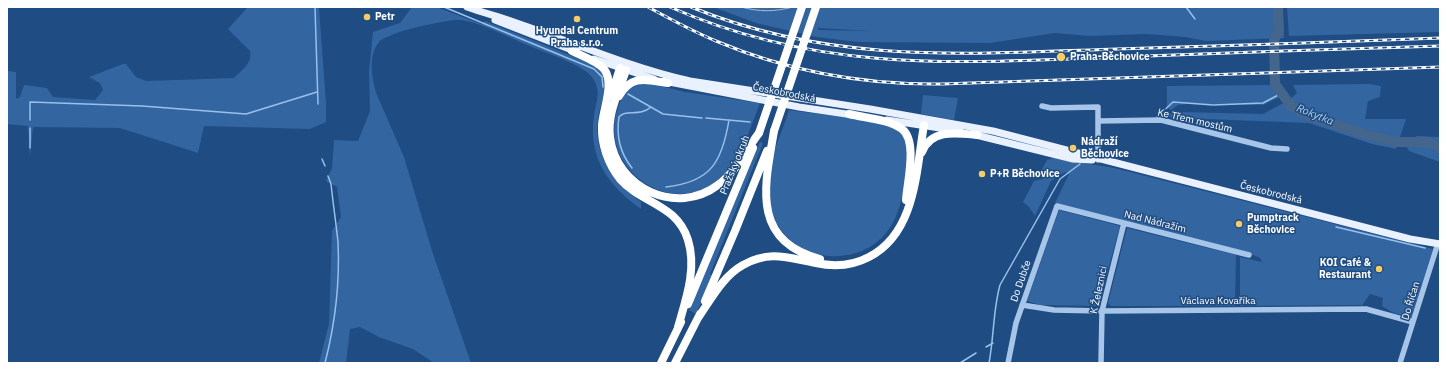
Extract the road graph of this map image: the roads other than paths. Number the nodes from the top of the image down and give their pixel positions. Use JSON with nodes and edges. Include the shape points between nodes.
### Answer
{"nodes":[{"id":1,"x":467,"y":7,"type":"edge"},
{"id":2,"x":802,"y":7,"type":"edge"},
{"id":3,"x":816,"y":7,"type":"edge"},
{"id":4,"x":476,"y":10,"type":"junction"},
{"id":5,"x":572,"y":51,"type":"junction"},
{"id":6,"x":624,"y":66,"type":"junction"},
{"id":7,"x":668,"y":83,"type":"junction"},
{"id":8,"x":1042,"y":106,"type":"dead end"},
{"id":9,"x":849,"y":114,"type":"junction"},
{"id":10,"x":610,"y":117,"type":"junction"},
{"id":11,"x":1098,"y":121,"type":"junction"},
{"id":12,"x":922,"y":122,"type":"junction"},
{"id":13,"x":602,"y":125,"type":"junction"},
{"id":14,"x":977,"y":135,"type":"junction"},
{"id":15,"x":757,"y":136,"type":"junction"},
{"id":16,"x":771,"y":142,"type":"junction"},
{"id":17,"x":1288,"y":149,"type":"dead end"},
{"id":18,"x":1098,"y":160,"type":"junction"},
{"id":19,"x":915,"y":176,"type":"junction"},
{"id":20,"x":905,"y":202,"type":"junction"},
{"id":21,"x":1057,"y":206,"type":"joint"},
{"id":22,"x":1124,"y":223,"type":"junction"},
{"id":23,"x":1439,"y":244,"type":"edge"},
{"id":24,"x":1249,"y":255,"type":"dead end"},
{"id":25,"x":1022,"y":305,"type":"junction"},
{"id":26,"x":1102,"y":311,"type":"junction"},
{"id":27,"x":698,"y":318,"type":"junction"},
{"id":28,"x":1413,"y":322,"type":"junction"},
{"id":29,"x":678,"y":327,"type":"junction"},
{"id":30,"x":661,"y":363,"type":"edge"},
{"id":31,"x":675,"y":363,"type":"edge"},
{"id":32,"x":1008,"y":363,"type":"edge"},
{"id":33,"x":1101,"y":363,"type":"edge"},
{"id":34,"x":1400,"y":363,"type":"edge"}],
"edges":[{"from":1,"to":4,"type":"main road","name":"Českobrodská"},
{"from":2,"to":15,"type":"highway","name":"Pražský okruh","bridge":true},
{"from":3,"to":16,"type":"highway","bridge":true},
{"from":4,"to":5,"type":"main road","name":"Českobrodská","via":[[508,26]]},
{"from":4,"to":6,"type":"main road","name":"Českobrodská"},
{"from":5,"to":6,"type":"main road","name":"Českobrodská"},
{"from":5,"to":13,"type":"highway","via":[[600,66],[607,75],[609,84]]},
{"from":6,"to":7,"type":"main road","name":"Českobrodská"},
{"from":6,"to":10,"type":"highway"},
{"from":6,"to":12,"type":"main road","name":"Českobrodská","via":[[690,81]]},
{"from":6,"to":13,"type":"highway"},
{"from":7,"to":9,"type":"main road","name":"Českobrodská"},
{"from":7,"to":10,"type":"highway","via":[[643,79],[632,82],[620,95]]},
{"from":8,"to":11,"type":"street","via":[[1098,107]]},
{"from":9,"to":12,"type":"main road","name":"Českobrodská"},
{"from":9,"to":20,"type":"highway","via":[[892,125],[906,134],[910,141],[911,155]]},
{"from":10,"to":15,"type":"highway","via":[[611,142],[623,170],[643,188],[669,198],[692,197],[706,193],[718,185],[731,173]]},
{"from":11,"to":17,"type":"street","name":"Ke Třem mostům","via":[[1161,120],[1271,148]]},
{"from":11,"to":18,"type":"street"},
{"from":12,"to":14,"type":"main road","name":"Českobrodská"},
{"from":12,"to":18,"type":"main road","name":"Českobrodská","via":[[993,132]]},
{"from":12,"to":19,"type":"highway"},
{"from":12,"to":20,"type":"highway"},
{"from":13,"to":29,"type":"highway","via":[[606,152],[616,173],[631,189],[668,211],[686,235],[691,255],[691,272]]},
{"from":14,"to":18,"type":"main road","name":"Českobrodská","via":[[1073,159]]},
{"from":14,"to":19,"type":"highway","via":[[948,133],[932,138],[924,148]]},
{"from":15,"to":29,"type":"highway","name":"Pražský okruh"},
{"from":16,"to":20,"type":"highway","via":[[765,190],[770,218],[784,240],[808,256],[839,261],[866,253],[890,234],[899,220]]},
{"from":16,"to":27,"type":"highway"},
{"from":18,"to":23,"type":"main road","name":"Českobrodská","via":[[1410,239]]},
{"from":19,"to":27,"type":"highway","via":[[902,224],[892,239],[876,253],[856,262],[840,265],[783,256],[756,259],[728,277]]},
{"from":21,"to":22,"type":"street","name":"Nad Nádražím"},
{"from":21,"to":25,"type":"street","name":"Do Dubče"},
{"from":22,"to":24,"type":"street","name":"Nad Nádražím"},
{"from":22,"to":26,"type":"street","name":"K Železnici"},
{"from":23,"to":28,"type":"street","name":"Do Říčan"},
{"from":25,"to":26,"type":"street","name":"Václava Kovaříka","via":[[1054,310]]},
{"from":25,"to":32,"type":"street","name":"Do Dubče","via":[[1011,341]]},
{"from":26,"to":28,"type":"street","name":"Václava Kovaříka","via":[[1366,309]]},
{"from":26,"to":33,"type":"street","name":"K Železnici"},
{"from":27,"to":31,"type":"highway"},
{"from":28,"to":34,"type":"street","name":"Do Říčan"},
{"from":29,"to":30,"type":"highway"}]}
